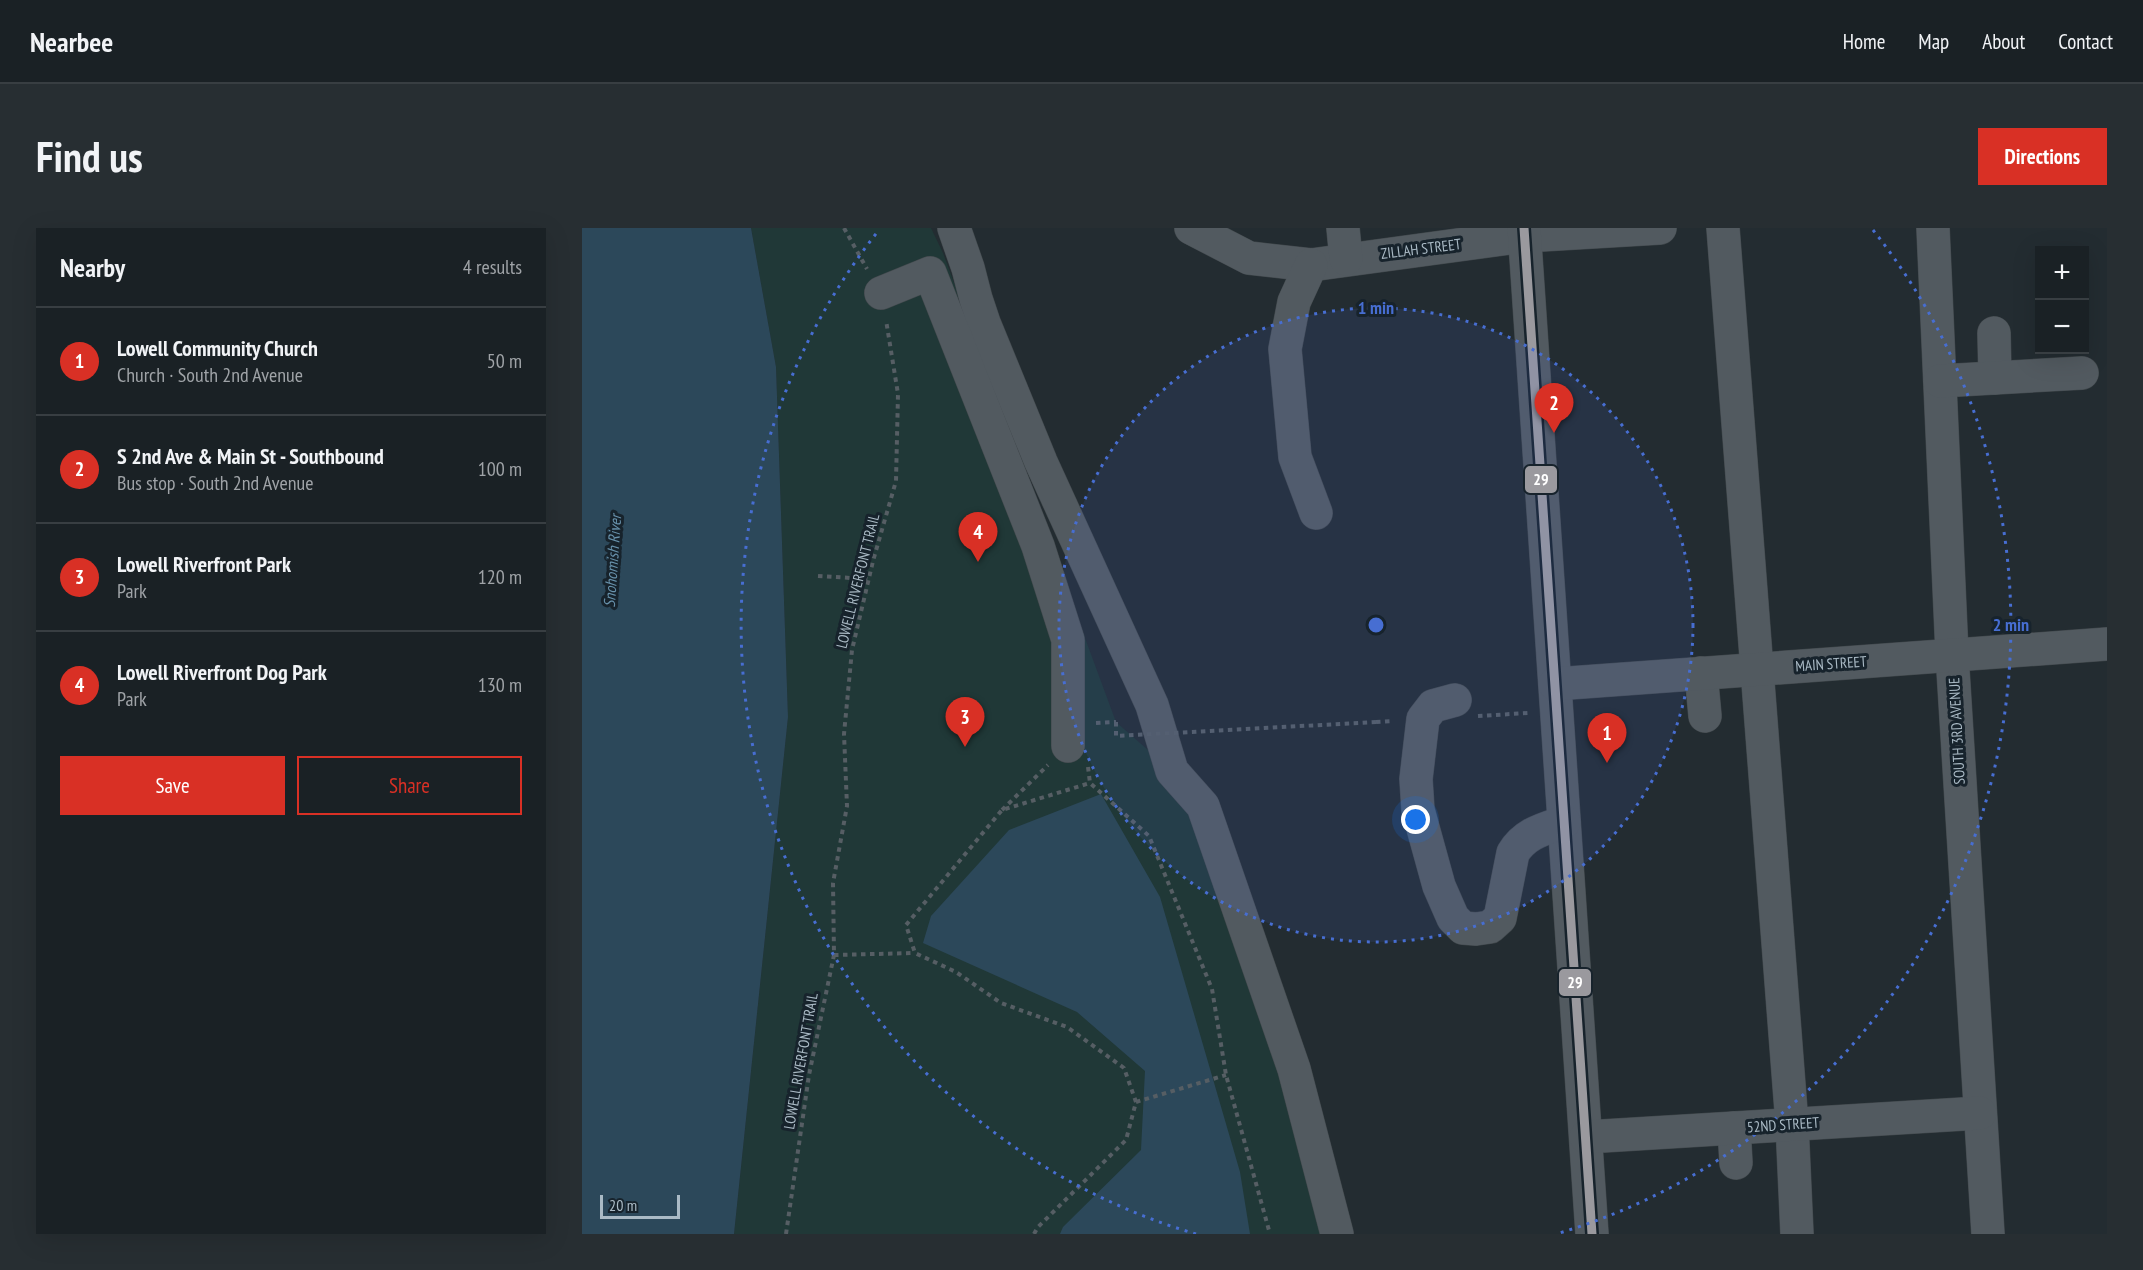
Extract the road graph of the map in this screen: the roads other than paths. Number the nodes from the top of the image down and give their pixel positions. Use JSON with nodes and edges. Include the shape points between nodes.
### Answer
{"nodes":[{"id":1,"x":954,"y":228,"type":"edge"},
{"id":2,"x":1191,"y":228,"type":"edge"},
{"id":3,"x":1660,"y":228,"type":"edge"},
{"id":4,"x":1723,"y":228,"type":"edge"},
{"id":5,"x":1933,"y":228,"type":"edge"},
{"id":6,"x":1524,"y":232,"type":"edge"},
{"id":7,"x":1345,"y":243,"type":"edge"},
{"id":8,"x":1311,"y":265,"type":"junction"},
{"id":9,"x":881,"y":293,"type":"road end"},
{"id":10,"x":1994,"y":333,"type":"dead end"},
{"id":11,"x":2082,"y":373,"type":"dead end"},
{"id":12,"x":1995,"y":378,"type":"junction"},
{"id":13,"x":1940,"y":381,"type":"junction"},
{"id":14,"x":1316,"y":513,"type":"dead end"},
{"id":15,"x":2107,"y":644,"type":"edge"},
{"id":16,"x":1952,"y":654,"type":"junction"},
{"id":17,"x":1756,"y":669,"type":"junction"},
{"id":18,"x":1701,"y":673,"type":"junction"},
{"id":19,"x":1555,"y":684,"type":"junction"},
{"id":20,"x":1455,"y":700,"type":"dead end"},
{"id":21,"x":1705,"y":716,"type":"dead end"},
{"id":22,"x":1068,"y":746,"type":"road end"},
{"id":23,"x":1564,"y":822,"type":"junction"},
{"id":24,"x":1980,"y":1113,"type":"junction"},
{"id":25,"x":1792,"y":1124,"type":"junction"},
{"id":26,"x":1734,"y":1128,"type":"junction"},
{"id":27,"x":1586,"y":1137,"type":"junction"},
{"id":28,"x":1736,"y":1163,"type":"dead end"},
{"id":29,"x":1337,"y":1234,"type":"edge"},
{"id":30,"x":1592,"y":1234,"type":"edge"},
{"id":31,"x":1797,"y":1234,"type":"edge"},
{"id":32,"x":1988,"y":1234,"type":"edge"}],
"edges":[{"from":1,"to":29,"type":"street","via":[[984,323],[1041,462],[1152,705],[1172,771],[1203,807],[1294,1069]]},
{"from":2,"to":8,"type":"street","name":"ZILLAH STREET","via":[[1249,258]]},
{"from":3,"to":6,"type":"street","name":"ZILLAH STREET"},
{"from":4,"to":17,"type":"street"},
{"from":5,"to":13,"type":"street","name":"SOUTH 3RD AVENUE"},
{"from":6,"to":7,"type":"street","name":"ZILLAH STREET"},
{"from":6,"to":19,"type":"street"},
{"from":7,"to":8,"type":"street","name":"ZILLAH STREET"},
{"from":8,"to":14,"type":"street","via":[[1294,302],[1285,349],[1295,457]]},
{"from":9,"to":22,"type":"street","via":[[930,273],[1038,546],[1068,640]]},
{"from":10,"to":12,"type":"street"},
{"from":11,"to":12,"type":"street"},
{"from":12,"to":13,"type":"street"},
{"from":13,"to":16,"type":"street","name":"SOUTH 3RD AVENUE"},
{"from":15,"to":16,"type":"street","name":"MAIN STREET"},
{"from":16,"to":17,"type":"street","name":"MAIN STREET"},
{"from":16,"to":24,"type":"street","name":"SOUTH 3RD AVENUE"},
{"from":17,"to":18,"type":"street","name":"MAIN STREET"},
{"from":17,"to":25,"type":"street"},
{"from":18,"to":19,"type":"street","name":"MAIN STREET"},
{"from":18,"to":21,"type":"street"},
{"from":19,"to":23,"type":"street"},
{"from":20,"to":23,"type":"street","via":[[1432,706],[1423,720],[1416,779],[1418,810],[1439,886],[1453,918],[1463,927],[1490,927],[1500,918],[1513,852],[1519,843],[1530,834]]},
{"from":23,"to":27,"type":"street"},
{"from":24,"to":25,"type":"street","name":"52ND STREET"},
{"from":24,"to":32,"type":"street","name":"SOUTH 3RD AVENUE"},
{"from":25,"to":26,"type":"street","name":"52ND STREET"},
{"from":25,"to":31,"type":"street"},
{"from":26,"to":27,"type":"street","name":"52ND STREET"},
{"from":26,"to":28,"type":"street"},
{"from":27,"to":30,"type":"street"}]}
